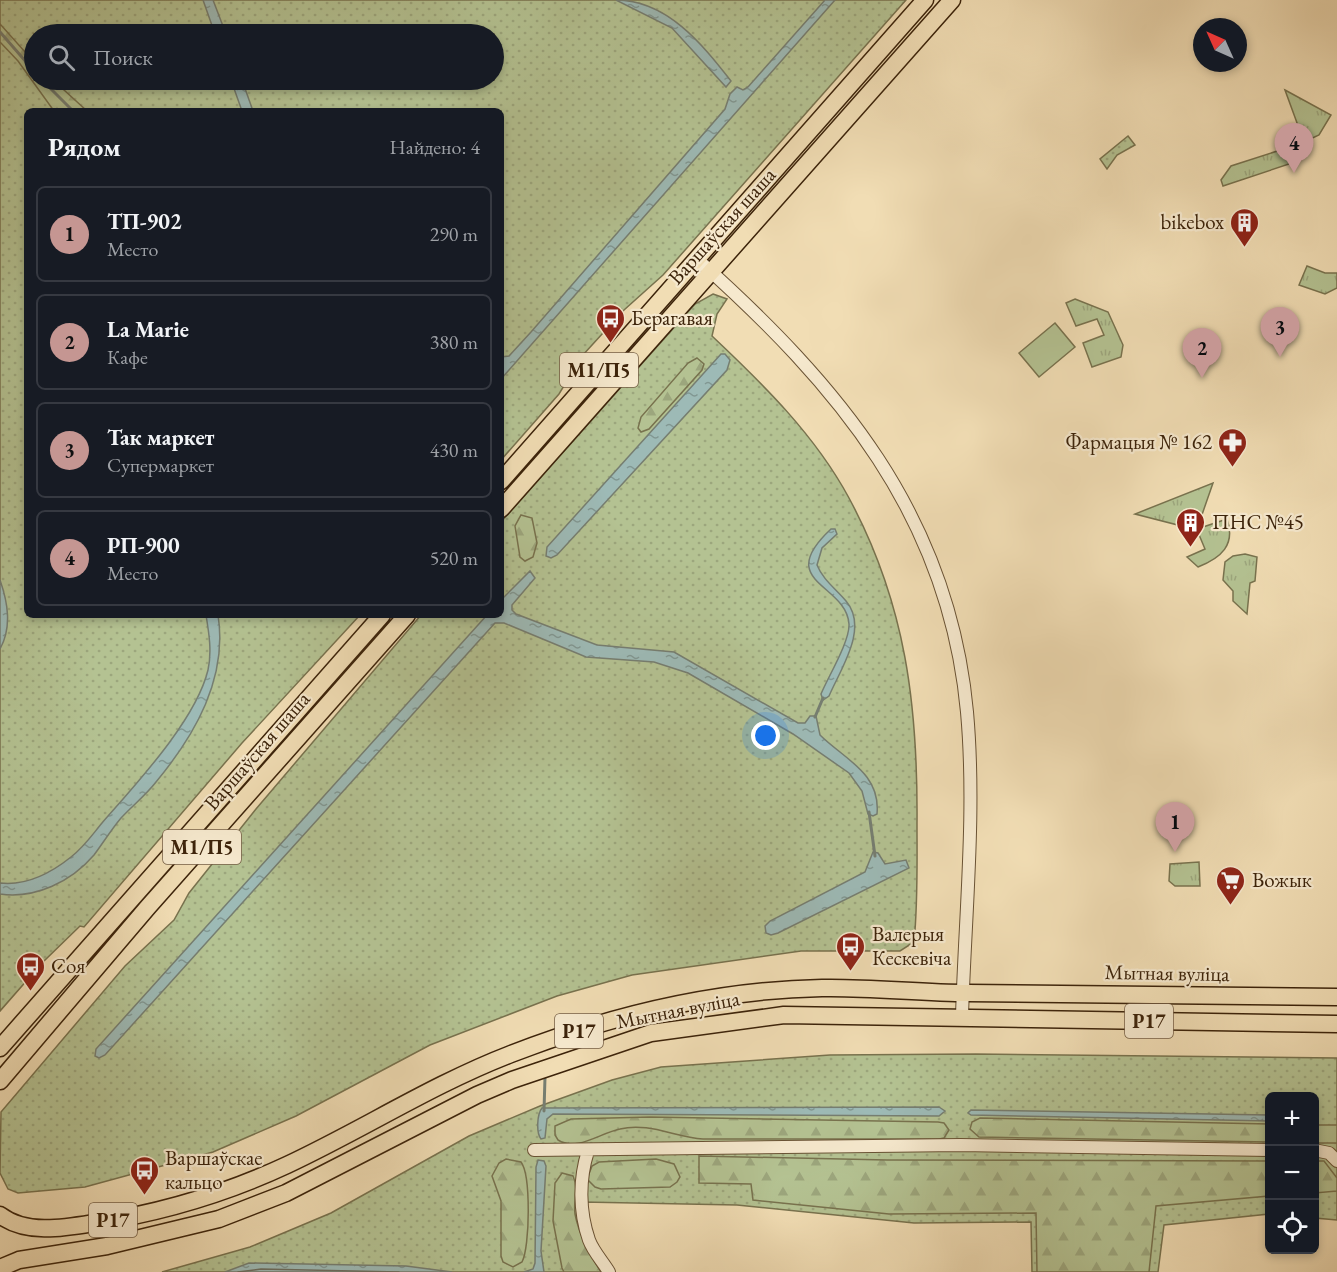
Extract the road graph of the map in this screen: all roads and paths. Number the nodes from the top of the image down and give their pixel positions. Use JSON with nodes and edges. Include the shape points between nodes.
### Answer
{"nodes":[{"id":1,"x":925,"y":0,"type":"edge"},
{"id":2,"x":952,"y":0,"type":"edge"},
{"id":3,"x":697,"y":259,"type":"junction"},
{"id":4,"x":711,"y":272,"type":"junction"},
{"id":5,"x":504,"y":478,"type":"edge"},
{"id":6,"x":504,"y":506,"type":"edge"},
{"id":7,"x":379,"y":618,"type":"edge"},
{"id":8,"x":404,"y":618,"type":"edge"},
{"id":9,"x":963,"y":993,"type":"junction"},
{"id":10,"x":1337,"y":998,"type":"edge"},
{"id":11,"x":962,"y":1016,"type":"junction"},
{"id":12,"x":1337,"y":1024,"type":"edge"},
{"id":13,"x":0,"y":1048,"type":"edge"},
{"id":14,"x":0,"y":1081,"type":"edge"},
{"id":15,"x":534,"y":1150,"type":"dead end"},
{"id":16,"x":1265,"y":1150,"type":"edge"},
{"id":17,"x":588,"y":1151,"type":"junction"},
{"id":18,"x":1319,"y":1151,"type":"edge"},
{"id":19,"x":1337,"y":1161,"type":"edge"},
{"id":20,"x":0,"y":1215,"type":"edge"},
{"id":21,"x":0,"y":1268,"type":"edge"},
{"id":22,"x":609,"y":1272,"type":"edge"}],
"edges":[{"from":1,"to":3,"type":"highway","name":"Варшаўская шаша","number":"М1/П5"},
{"from":2,"to":4,"type":"highway","name":"Варшаўская шаша","number":"М1/П5"},
{"from":3,"to":4,"type":"street"},
{"from":3,"to":5,"type":"highway","name":"Варшаўская шаша","number":"М1/П5"},
{"from":4,"to":6,"type":"highway","name":"Варшаўская шаша","number":"М1/П5"},
{"from":4,"to":9,"type":"street","via":[[805,364],[870,444],[907,506],[935,573],[950,621],[967,711],[969,829]]},
{"from":7,"to":13,"type":"highway","name":"Варшаўская шаша","number":"М1/П5"},
{"from":8,"to":14,"type":"highway","name":"Варшаўская шаша","number":"М1/П5"},
{"from":9,"to":10,"type":"highway","name":"Мытная вуліца","number":"Р17"},
{"from":9,"to":11,"type":"street"},
{"from":9,"to":20,"type":"highway","name":"Мытная вуліца","number":"Р17","via":[[822,988],[745,994],[622,1018],[469,1072],[285,1166],[225,1190],[150,1212],[71,1227],[28,1227]]},
{"from":11,"to":12,"type":"highway","name":"Мытная вуліца","number":"Р17"},
{"from":11,"to":21,"type":"highway","name":"Мытная вуліца","number":"Р17","via":[[784,1015],[651,1033],[512,1080],[286,1193],[219,1219],[118,1244],[19,1260]]},
{"from":15,"to":17,"type":"street"},
{"from":16,"to":17,"type":"street","via":[[961,1145]]},
{"from":17,"to":22,"type":"street","via":[[582,1170],[581,1202],[589,1240]]},
{"from":18,"to":19,"type":"street","via":[[1329,1153]]}]}
